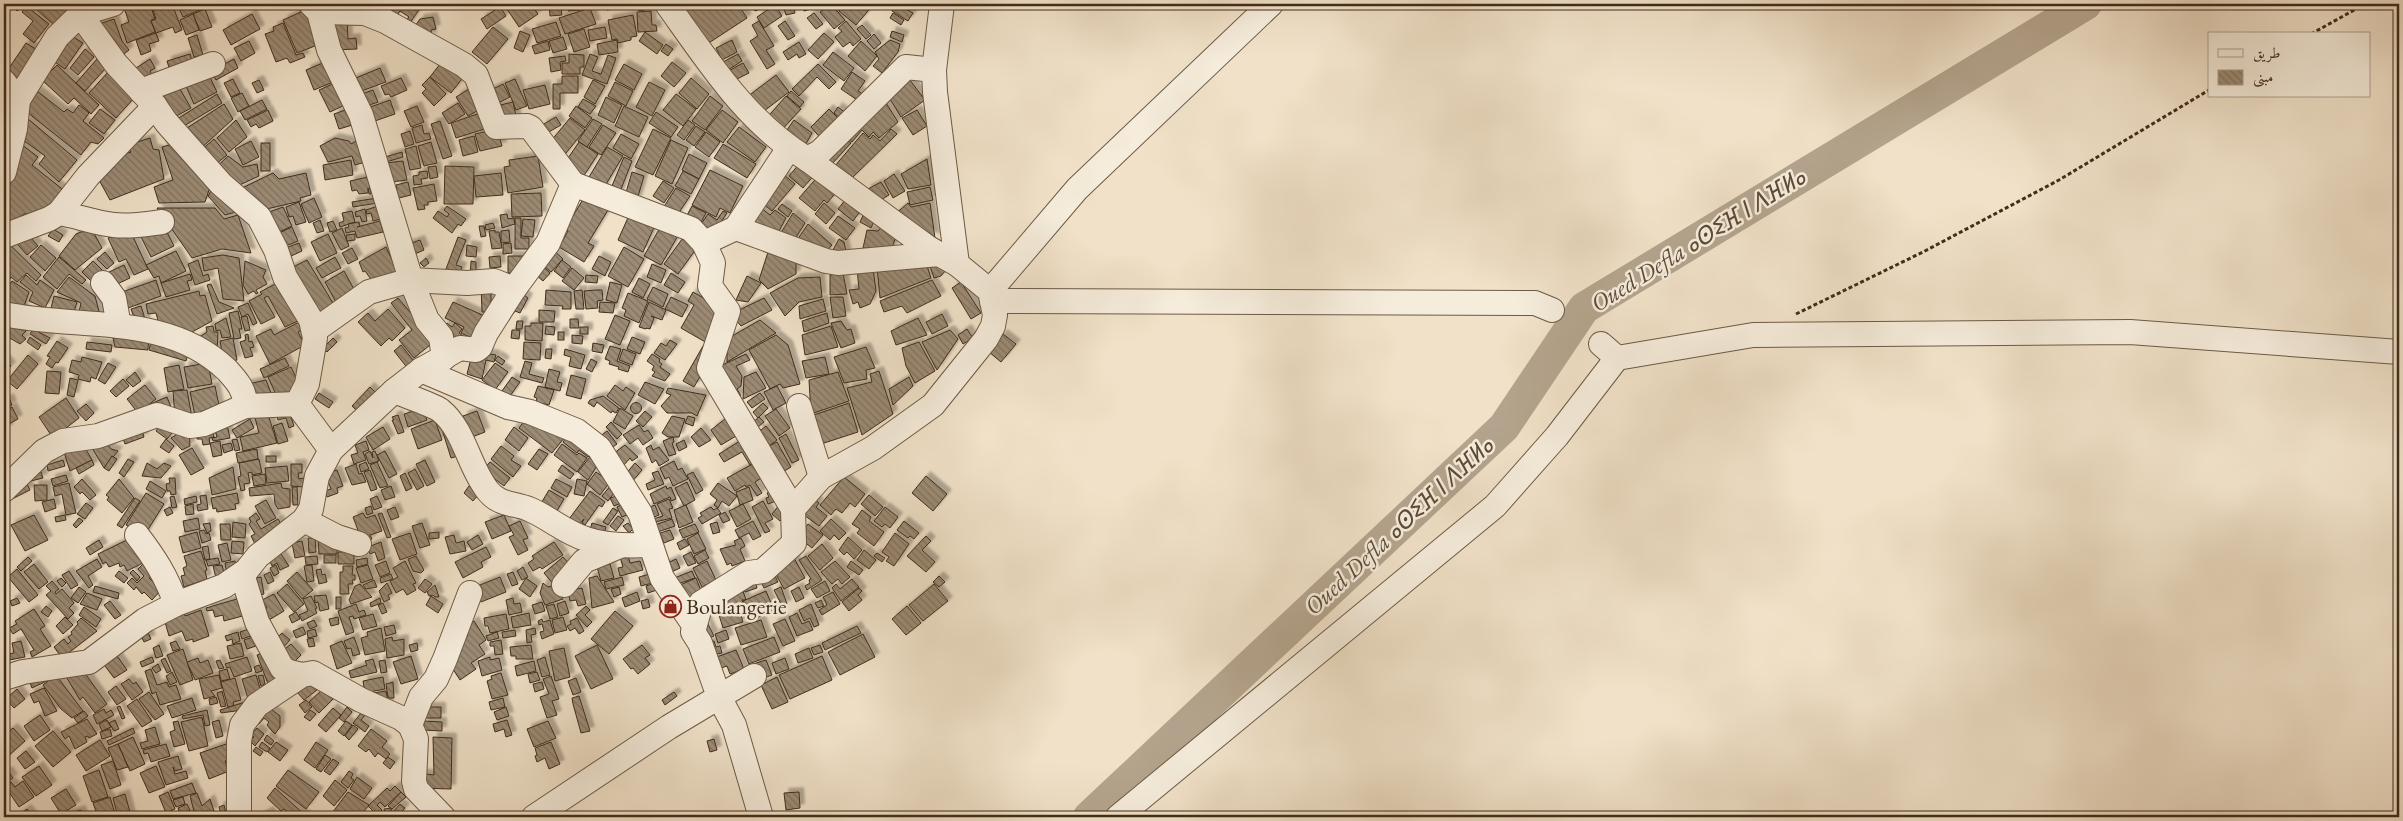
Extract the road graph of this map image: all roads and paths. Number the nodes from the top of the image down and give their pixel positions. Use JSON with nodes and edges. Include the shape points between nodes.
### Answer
{"nodes":[{"id":1,"x":113,"y":4,"type":"edge"},
{"id":2,"x":667,"y":4,"type":"edge"},
{"id":3,"x":1271,"y":4,"type":"edge"},
{"id":4,"x":2365,"y":4,"type":"edge"},
{"id":5,"x":939,"y":7,"type":"edge"},
{"id":6,"x":315,"y":8,"type":"edge"},
{"id":7,"x":86,"y":9,"type":"edge"},
{"id":8,"x":2315,"y":32,"type":"edge"},
{"id":9,"x":213,"y":64,"type":"dead end"},
{"id":10,"x":934,"y":70,"type":"junction"},
{"id":11,"x":11,"y":91,"type":"edge"},
{"id":12,"x":2208,"y":91,"type":"edge"},
{"id":13,"x":148,"y":99,"type":"junction"},
{"id":14,"x":798,"y":153,"type":"junction"},
{"id":15,"x":4,"y":172,"type":"edge"},
{"id":16,"x":573,"y":184,"type":"junction"},
{"id":17,"x":59,"y":213,"type":"junction"},
{"id":18,"x":162,"y":222,"type":"dead end"},
{"id":19,"x":736,"y":228,"type":"junction"},
{"id":20,"x":4,"y":236,"type":"edge"},
{"id":21,"x":704,"y":243,"type":"junction"},
{"id":22,"x":948,"y":259,"type":"junction"},
{"id":23,"x":411,"y":280,"type":"junction"},
{"id":24,"x":103,"y":283,"type":"dead end"},
{"id":25,"x":514,"y":289,"type":"junction"},
{"id":26,"x":991,"y":296,"type":"junction"},
{"id":27,"x":1552,"y":310,"type":"dead end"},
{"id":28,"x":4,"y":314,"type":"edge"},
{"id":29,"x":1788,"y":317,"type":"dead end"},
{"id":30,"x":119,"y":326,"type":"junction"},
{"id":31,"x":314,"y":331,"type":"junction"},
{"id":32,"x":2399,"y":352,"type":"edge"},
{"id":33,"x":444,"y":358,"type":"junction"},
{"id":34,"x":421,"y":370,"type":"junction"},
{"id":35,"x":394,"y":391,"type":"junction"},
{"id":36,"x":297,"y":404,"type":"junction"},
{"id":37,"x":245,"y":406,"type":"junction"},
{"id":38,"x":799,"y":406,"type":"dead end"},
{"id":39,"x":331,"y":450,"type":"junction"},
{"id":40,"x":821,"y":477,"type":"junction"},
{"id":41,"x":4,"y":490,"type":"edge"},
{"id":42,"x":792,"y":509,"type":"junction"},
{"id":43,"x":304,"y":520,"type":"junction"},
{"id":44,"x":137,"y":535,"type":"dead end"},
{"id":45,"x":359,"y":544,"type":"dead end"},
{"id":46,"x":650,"y":545,"type":"junction"},
{"id":47,"x":620,"y":546,"type":"junction"},
{"id":48,"x":242,"y":574,"type":"junction"},
{"id":49,"x":564,"y":585,"type":"dead end"},
{"id":50,"x":470,"y":593,"type":"dead end"},
{"id":51,"x":176,"y":604,"type":"junction"},
{"id":52,"x":694,"y":625,"type":"junction"},
{"id":53,"x":302,"y":675,"type":"junction"},
{"id":54,"x":754,"y":676,"type":"dead end"},
{"id":55,"x":4,"y":678,"type":"edge"},
{"id":56,"x":720,"y":697,"type":"junction"},
{"id":57,"x":410,"y":725,"type":"junction"},
{"id":58,"x":239,"y":817,"type":"edge"},
{"id":59,"x":443,"y":817,"type":"edge"},
{"id":60,"x":534,"y":817,"type":"edge"},
{"id":61,"x":761,"y":817,"type":"edge"},
{"id":62,"x":1118,"y":817,"type":"edge"}],
"edges":[{"from":1,"to":7,"type":"street"},
{"from":2,"to":14,"type":"street","via":[[719,78],[760,124]]},
{"from":3,"to":26,"type":"street","via":[[1077,189]]},
{"from":4,"to":8,"type":"path"},
{"from":5,"to":10,"type":"street"},
{"from":6,"to":16,"type":"street","via":[[365,13],[464,65],[476,76],[496,127],[531,128]]},
{"from":6,"to":23,"type":"street","via":[[329,50],[361,115]]},
{"from":7,"to":11,"type":"street"},
{"from":7,"to":13,"type":"street","via":[[116,64]]},
{"from":9,"to":13,"type":"street"},
{"from":10,"to":14,"type":"street","via":[[906,67],[820,152]]},
{"from":10,"to":22,"type":"street"},
{"from":11,"to":15,"type":"street","via":[[15,129]]},
{"from":12,"to":29,"type":"path","via":[[2059,180],[1923,252]]},
{"from":13,"to":17,"type":"street"},
{"from":13,"to":31,"type":"street","via":[[221,184],[258,217]]},
{"from":14,"to":19,"type":"street"},
{"from":14,"to":22,"type":"street"},
{"from":16,"to":21,"type":"street","via":[[691,228]]},
{"from":16,"to":25,"type":"street","via":[[548,242]]},
{"from":17,"to":18,"type":"street","via":[[113,225]]},
{"from":17,"to":20,"type":"street"},
{"from":19,"to":21,"type":"street"},
{"from":19,"to":22,"type":"street","via":[[826,261]]},
{"from":21,"to":42,"type":"street","via":[[713,263],[710,286],[728,311],[709,368]]},
{"from":22,"to":26,"type":"street"},
{"from":23,"to":25,"type":"street","via":[[494,281]]},
{"from":23,"to":31,"type":"street","via":[[369,292]]},
{"from":23,"to":33,"type":"street","via":[[427,320],[441,337]]},
{"from":24,"to":30,"type":"street","via":[[114,298]]},
{"from":25,"to":33,"type":"street","via":[[480,347],[476,350],[460,348]]},
{"from":26,"to":27,"type":"street","via":[[1535,303]]},
{"from":26,"to":40,"type":"street","via":[[993,326],[933,405],[873,448]]},
{"from":28,"to":30,"type":"street"},
{"from":30,"to":37,"type":"street","via":[[175,337],[210,356],[236,380],[244,394]]},
{"from":31,"to":36,"type":"street","via":[[307,384]]},
{"from":32,"to":62,"type":"street","via":[[2130,332],[1753,335],[1609,351],[1557,436],[1495,506]]},
{"from":33,"to":34,"type":"street"},
{"from":34,"to":35,"type":"street"},
{"from":34,"to":46,"type":"street","via":[[508,407],[530,412],[577,431],[592,442],[640,514]]},
{"from":35,"to":39,"type":"street"},
{"from":35,"to":47,"type":"street","via":[[438,409],[449,419],[457,428],[479,479],[504,503],[528,509],[585,539]]},
{"from":36,"to":37,"type":"street"},
{"from":36,"to":39,"type":"street"},
{"from":37,"to":41,"type":"street","via":[[204,424],[190,426],[157,415],[98,436],[63,441],[44,451]]},
{"from":38,"to":40,"type":"street"},
{"from":39,"to":43,"type":"street","via":[[317,476],[311,509]]},
{"from":40,"to":42,"type":"street"},
{"from":42,"to":52,"type":"street","via":[[794,543],[763,571],[749,573],[702,603]]},
{"from":43,"to":45,"type":"street"},
{"from":43,"to":48,"type":"street","via":[[258,556]]},
{"from":44,"to":51,"type":"street","via":[[160,565]]},
{"from":46,"to":47,"type":"street"},
{"from":46,"to":52,"type":"street","via":[[662,578]]},
{"from":47,"to":49,"type":"street","via":[[584,561]]},
{"from":48,"to":51,"type":"street","via":[[224,586]]},
{"from":48,"to":53,"type":"street","via":[[257,622],[282,668]]},
{"from":50,"to":57,"type":"street","via":[[436,679],[421,697]]},
{"from":51,"to":55,"type":"street","via":[[144,620],[89,662]]},
{"from":52,"to":56,"type":"street"},
{"from":53,"to":57,"type":"street","via":[[313,673]]},
{"from":53,"to":58,"type":"street","via":[[257,705],[242,725]]},
{"from":54,"to":56,"type":"street"},
{"from":56,"to":60,"type":"street","via":[[654,736]]},
{"from":56,"to":61,"type":"street","via":[[734,725]]},
{"from":57,"to":59,"type":"street","via":[[416,739],[416,788]]}]}
